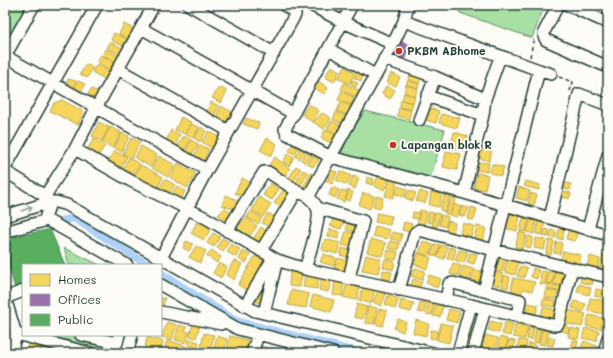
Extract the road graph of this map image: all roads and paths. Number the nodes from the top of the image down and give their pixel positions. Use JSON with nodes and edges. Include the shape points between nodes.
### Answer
{"nodes":[{"id":1,"x":34,"y":5,"type":"edge"},
{"id":2,"x":97,"y":5,"type":"edge"},
{"id":3,"x":189,"y":5,"type":"edge"},
{"id":4,"x":284,"y":5,"type":"edge"},
{"id":5,"x":311,"y":5,"type":"edge"},
{"id":6,"x":352,"y":5,"type":"edge"},
{"id":7,"x":408,"y":5,"type":"edge"},
{"id":8,"x":558,"y":5,"type":"edge"},
{"id":9,"x":568,"y":5,"type":"edge"},
{"id":10,"x":150,"y":6,"type":"edge"},
{"id":11,"x":404,"y":21,"type":"junction"},
{"id":12,"x":343,"y":22,"type":"junction"},
{"id":13,"x":608,"y":23,"type":"edge"},
{"id":14,"x":141,"y":28,"type":"junction"},
{"id":15,"x":9,"y":39,"type":"edge"},
{"id":16,"x":533,"y":41,"type":"dead end"},
{"id":17,"x":393,"y":44,"type":"junction"},
{"id":18,"x":329,"y":49,"type":"junction"},
{"id":19,"x":274,"y":53,"type":"junction"},
{"id":20,"x":5,"y":56,"type":"edge"},
{"id":21,"x":500,"y":57,"type":"junction"},
{"id":22,"x":384,"y":59,"type":"junction"},
{"id":23,"x":608,"y":67,"type":"edge"},
{"id":24,"x":534,"y":68,"type":"junction"},
{"id":25,"x":118,"y":69,"type":"junction"},
{"id":26,"x":551,"y":74,"type":"joint"},
{"id":27,"x":375,"y":75,"type":"junction"},
{"id":28,"x":435,"y":78,"type":"junction"},
{"id":29,"x":52,"y":83,"type":"junction"},
{"id":30,"x":252,"y":91,"type":"junction"},
{"id":31,"x":579,"y":94,"type":"junction"},
{"id":32,"x":427,"y":96,"type":"junction"},
{"id":33,"x":485,"y":99,"type":"junction"},
{"id":34,"x":608,"y":105,"type":"edge"},
{"id":35,"x":96,"y":108,"type":"junction"},
{"id":36,"x":294,"y":114,"type":"junction"},
{"id":37,"x":483,"y":114,"type":"junction"},
{"id":38,"x":419,"y":120,"type":"dead end"},
{"id":39,"x":229,"y":131,"type":"junction"},
{"id":40,"x":75,"y":149,"type":"junction"},
{"id":41,"x":608,"y":155,"type":"edge"},
{"id":42,"x":330,"y":157,"type":"junction"},
{"id":43,"x":5,"y":168,"type":"edge"},
{"id":44,"x":207,"y":170,"type":"junction"},
{"id":45,"x":5,"y":171,"type":"edge"},
{"id":46,"x":465,"y":189,"type":"dead end"},
{"id":47,"x":297,"y":191,"type":"junction"},
{"id":48,"x":309,"y":198,"type":"junction"},
{"id":49,"x":48,"y":199,"type":"junction"},
{"id":50,"x":506,"y":205,"type":"junction"},
{"id":51,"x":318,"y":208,"type":"junction"},
{"id":52,"x":186,"y":209,"type":"junction"},
{"id":53,"x":5,"y":216,"type":"edge"},
{"id":54,"x":550,"y":218,"type":"junction"},
{"id":55,"x":52,"y":222,"type":"junction"},
{"id":56,"x":588,"y":229,"type":"junction"},
{"id":57,"x":227,"y":231,"type":"junction"},
{"id":58,"x":5,"y":232,"type":"edge"},
{"id":59,"x":608,"y":235,"type":"edge"},
{"id":60,"x":494,"y":250,"type":"junction"},
{"id":61,"x":261,"y":251,"type":"junction"},
{"id":62,"x":161,"y":258,"type":"junction"},
{"id":63,"x":275,"y":259,"type":"junction"},
{"id":64,"x":125,"y":264,"type":"edge"},
{"id":65,"x":572,"y":268,"type":"junction"},
{"id":66,"x":305,"y":269,"type":"junction"},
{"id":67,"x":608,"y":277,"type":"edge"},
{"id":68,"x":349,"y":278,"type":"junction"},
{"id":69,"x":162,"y":286,"type":"edge"},
{"id":70,"x":399,"y":290,"type":"junction"},
{"id":71,"x":484,"y":290,"type":"junction"},
{"id":72,"x":22,"y":294,"type":"edge"},
{"id":73,"x":5,"y":298,"type":"edge"},
{"id":74,"x":446,"y":300,"type":"junction"},
{"id":75,"x":472,"y":305,"type":"junction"},
{"id":76,"x":246,"y":306,"type":"junction"},
{"id":77,"x":485,"y":309,"type":"junction"},
{"id":78,"x":162,"y":312,"type":"edge"},
{"id":79,"x":264,"y":313,"type":"junction"},
{"id":80,"x":517,"y":316,"type":"junction"},
{"id":81,"x":230,"y":325,"type":"junction"},
{"id":82,"x":16,"y":334,"type":"junction"},
{"id":83,"x":258,"y":335,"type":"junction"},
{"id":84,"x":22,"y":336,"type":"edge"},
{"id":85,"x":24,"y":336,"type":"edge"},
{"id":86,"x":85,"y":336,"type":"edge"},
{"id":87,"x":119,"y":336,"type":"edge"},
{"id":88,"x":132,"y":336,"type":"edge"},
{"id":89,"x":608,"y":338,"type":"edge"},
{"id":90,"x":11,"y":353,"type":"edge"},
{"id":91,"x":90,"y":353,"type":"edge"},
{"id":92,"x":127,"y":353,"type":"edge"},
{"id":93,"x":252,"y":353,"type":"edge"},
{"id":94,"x":333,"y":353,"type":"edge"},
{"id":95,"x":434,"y":353,"type":"edge"},
{"id":96,"x":458,"y":353,"type":"edge"},
{"id":97,"x":473,"y":353,"type":"edge"},
{"id":98,"x":604,"y":353,"type":"edge"}],
"edges":[{"from":1,"to":15,"type":"street"},
{"from":2,"to":29,"type":"street"},
{"from":3,"to":19,"type":"street"},
{"from":4,"to":19,"type":"street","via":[[295,12],[295,15]]},
{"from":5,"to":12,"type":"street"},
{"from":6,"to":12,"type":"street"},
{"from":7,"to":11,"type":"street"},
{"from":8,"to":23,"type":"street","via":[[544,32],[546,40]]},
{"from":9,"to":13,"type":"street"},
{"from":10,"to":14,"type":"street"},
{"from":11,"to":17,"type":"street"},
{"from":11,"to":21,"type":"street"},
{"from":12,"to":17,"type":"street"},
{"from":12,"to":18,"type":"street"},
{"from":14,"to":25,"type":"street"},
{"from":14,"to":30,"type":"street"},
{"from":15,"to":20,"type":"street"},
{"from":16,"to":24,"type":"path"},
{"from":17,"to":22,"type":"street"},
{"from":18,"to":27,"type":"street"},
{"from":18,"to":36,"type":"street"},
{"from":19,"to":30,"type":"street"},
{"from":20,"to":29,"type":"street"},
{"from":21,"to":24,"type":"street"},
{"from":21,"to":33,"type":"street"},
{"from":22,"to":27,"type":"street"},
{"from":22,"to":28,"type":"street"},
{"from":24,"to":26,"type":"street"},
{"from":24,"to":50,"type":"street"},
{"from":25,"to":35,"type":"street"},
{"from":25,"to":39,"type":"street"},
{"from":26,"to":31,"type":"path","via":[[573,82],[569,90]]},
{"from":27,"to":42,"type":"street"},
{"from":28,"to":32,"type":"street"},
{"from":28,"to":33,"type":"street"},
{"from":29,"to":35,"type":"street"},
{"from":29,"to":43,"type":"street"},
{"from":30,"to":36,"type":"street"},
{"from":30,"to":39,"type":"street"},
{"from":31,"to":34,"type":"street"},
{"from":31,"to":54,"type":"street"},
{"from":32,"to":37,"type":"street"},
{"from":32,"to":38,"type":"street"},
{"from":33,"to":37,"type":"street"},
{"from":35,"to":40,"type":"street"},
{"from":35,"to":44,"type":"street"},
{"from":36,"to":42,"type":"street","via":[[286,129],[288,134]]},
{"from":37,"to":46,"type":"street"},
{"from":39,"to":44,"type":"street"},
{"from":40,"to":49,"type":"street"},
{"from":40,"to":52,"type":"street"},
{"from":41,"to":56,"type":"street"},
{"from":42,"to":48,"type":"street"},
{"from":42,"to":50,"type":"street"},
{"from":44,"to":52,"type":"street"},
{"from":45,"to":49,"type":"street"},
{"from":47,"to":48,"type":"street"},
{"from":47,"to":57,"type":"street","via":[[264,172]]},
{"from":47,"to":61,"type":"street"},
{"from":48,"to":51,"type":"street"},
{"from":53,"to":49,"type":"street","one_way":true},
{"from":49,"to":55,"type":"street"},
{"from":49,"to":62,"type":"street","via":[[68,205]]},
{"from":50,"to":54,"type":"street"},
{"from":50,"to":60,"type":"street"},
{"from":51,"to":66,"type":"street","via":[[316,228]]},
{"from":51,"to":68,"type":"street","via":[[363,221]]},
{"from":52,"to":57,"type":"street"},
{"from":52,"to":62,"type":"street"},
{"from":54,"to":56,"type":"street"},
{"from":55,"to":58,"type":"street"},
{"from":55,"to":64,"type":"street"},
{"from":56,"to":59,"type":"street"},
{"from":57,"to":61,"type":"street"},
{"from":60,"to":65,"type":"street"},
{"from":60,"to":70,"type":"street","via":[[419,230],[415,233]]},
{"from":60,"to":71,"type":"street"},
{"from":61,"to":63,"type":"street"},
{"from":62,"to":76,"type":"street"},
{"from":63,"to":66,"type":"street"},
{"from":63,"to":76,"type":"street"},
{"from":63,"to":79,"type":"street"},
{"from":65,"to":67,"type":"street"},
{"from":65,"to":80,"type":"street","via":[[557,325]]},
{"from":66,"to":68,"type":"street"},
{"from":68,"to":70,"type":"street"},
{"from":69,"to":81,"type":"street"},
{"from":70,"to":74,"type":"street"},
{"from":71,"to":74,"type":"street","via":[[451,283]]},
{"from":71,"to":80,"type":"street","via":[[520,300]]},
{"from":72,"to":73,"type":"street"},
{"from":73,"to":82,"type":"street"},
{"from":74,"to":75,"type":"street"},
{"from":75,"to":77,"type":"street"},
{"from":75,"to":96,"type":"street"},
{"from":76,"to":79,"type":"street"},
{"from":77,"to":80,"type":"street"},
{"from":77,"to":97,"type":"street"},
{"from":78,"to":81,"type":"street"},
{"from":79,"to":95,"type":"street"},
{"from":81,"to":83,"type":"street"},
{"from":82,"to":84,"type":"street"},
{"from":82,"to":90,"type":"street"},
{"from":83,"to":93,"type":"street"},
{"from":83,"to":94,"type":"street"},
{"from":85,"to":91,"type":"street"},
{"from":86,"to":87,"type":"street","via":[[117,344]]},
{"from":88,"to":92,"type":"street"},
{"from":89,"to":98,"type":"street"}]}
